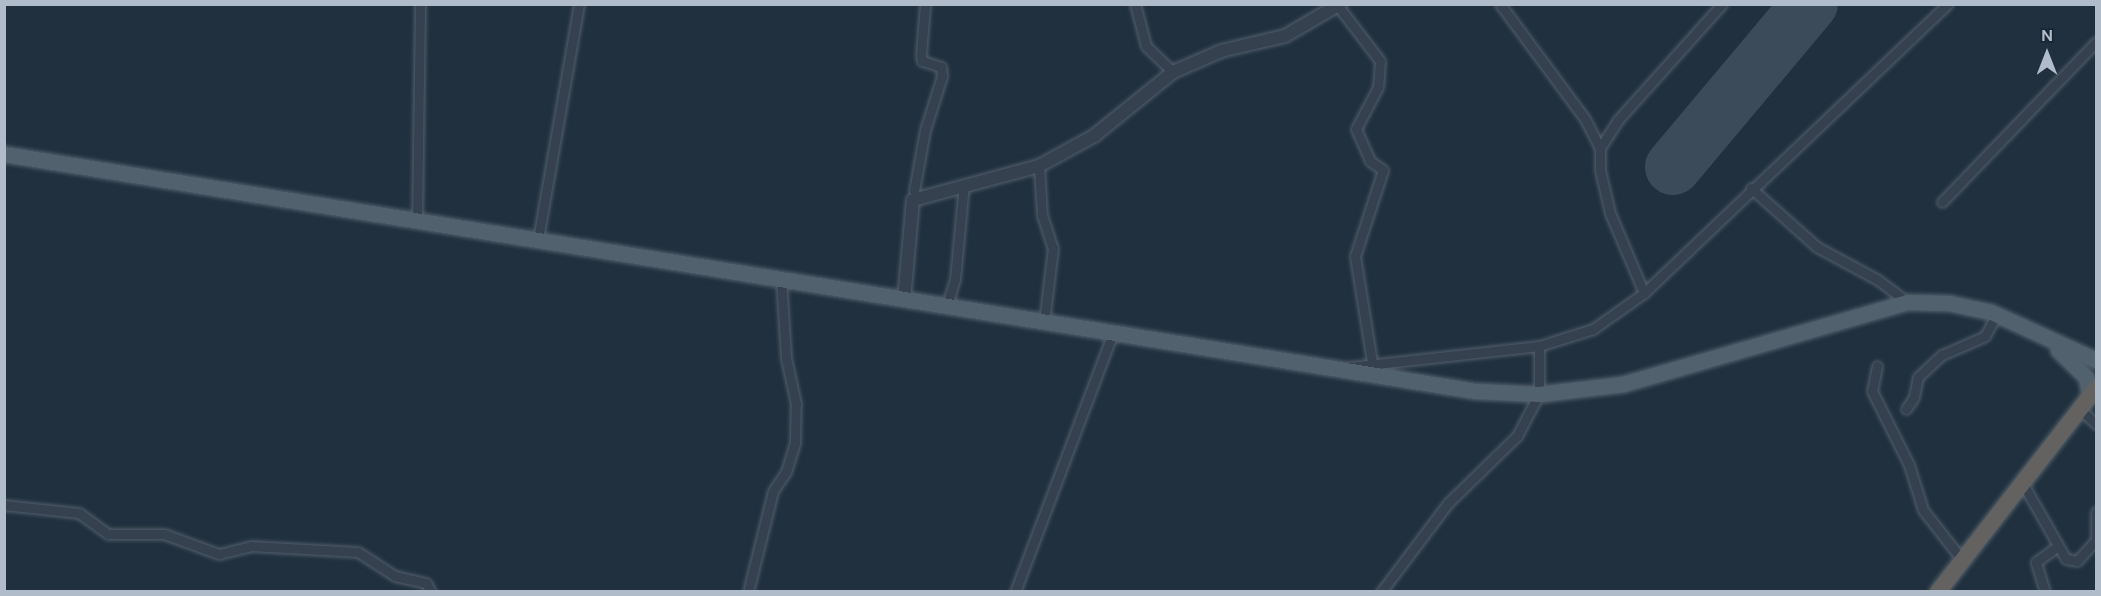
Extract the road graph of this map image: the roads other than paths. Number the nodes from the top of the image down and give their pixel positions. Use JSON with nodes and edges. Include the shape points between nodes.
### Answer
{"nodes":[{"id":1,"x":420,"y":4,"type":"edge"},
{"id":2,"x":579,"y":4,"type":"edge"},
{"id":3,"x":925,"y":4,"type":"edge"},
{"id":4,"x":1135,"y":4,"type":"edge"},
{"id":5,"x":1500,"y":4,"type":"edge"},
{"id":6,"x":1722,"y":4,"type":"edge"},
{"id":7,"x":1948,"y":4,"type":"edge"},
{"id":8,"x":1339,"y":5,"type":"edge"},
{"id":9,"x":2097,"y":42,"type":"edge"},
{"id":10,"x":1173,"y":72,"type":"junction"},
{"id":11,"x":1600,"y":148,"type":"junction"},
{"id":12,"x":4,"y":154,"type":"edge"},
{"id":13,"x":1039,"y":166,"type":"junction"},
{"id":14,"x":964,"y":184,"type":"junction"},
{"id":15,"x":1751,"y":188,"type":"junction"},
{"id":16,"x":914,"y":191,"type":"dead end"},
{"id":17,"x":1942,"y":202,"type":"dead end"},
{"id":18,"x":417,"y":221,"type":"junction"},
{"id":19,"x":538,"y":239,"type":"junction"},
{"id":20,"x":781,"y":278,"type":"junction"},
{"id":21,"x":1644,"y":293,"type":"junction"},
{"id":22,"x":904,"y":300,"type":"junction"},
{"id":23,"x":1907,"y":303,"type":"junction"},
{"id":24,"x":947,"y":304,"type":"junction"},
{"id":25,"x":1996,"y":315,"type":"junction"},
{"id":26,"x":1044,"y":322,"type":"junction"},
{"id":27,"x":2035,"y":331,"type":"junction"},
{"id":28,"x":1113,"y":333,"type":"junction"},
{"id":29,"x":1539,"y":346,"type":"junction"},
{"id":30,"x":2097,"y":360,"type":"edge"},
{"id":31,"x":1372,"y":362,"type":"junction"},
{"id":32,"x":1877,"y":366,"type":"dead end"},
{"id":33,"x":1332,"y":370,"type":"junction"},
{"id":34,"x":1539,"y":394,"type":"junction"},
{"id":35,"x":2089,"y":398,"type":"edge"},
{"id":36,"x":1906,"y":409,"type":"dead end"},
{"id":37,"x":2097,"y":424,"type":"edge"},
{"id":38,"x":2023,"y":484,"type":"junction"},
{"id":39,"x":4,"y":505,"type":"edge"},
{"id":40,"x":2097,"y":512,"type":"edge"},
{"id":41,"x":2096,"y":540,"type":"edge"},
{"id":42,"x":2057,"y":547,"type":"junction"},
{"id":43,"x":1963,"y":561,"type":"junction"},
{"id":44,"x":431,"y":591,"type":"edge"},
{"id":45,"x":748,"y":591,"type":"edge"},
{"id":46,"x":1015,"y":591,"type":"edge"},
{"id":47,"x":1381,"y":591,"type":"edge"},
{"id":48,"x":1938,"y":591,"type":"edge"},
{"id":49,"x":2045,"y":591,"type":"edge"}],
"edges":[{"from":1,"to":18,"type":"street"},
{"from":2,"to":19,"type":"street"},
{"from":3,"to":16,"type":"street","via":[[922,61],[941,67],[942,76],[924,130]]},
{"from":4,"to":10,"type":"street","via":[[1146,46]]},
{"from":5,"to":11,"type":"street","via":[[1585,119]]},
{"from":6,"to":11,"type":"street","via":[[1617,120]]},
{"from":7,"to":15,"type":"street"},
{"from":8,"to":10,"type":"street","via":[[1286,36],[1221,51]]},
{"from":8,"to":31,"type":"street","via":[[1380,61],[1378,87],[1356,129],[1370,161],[1383,170],[1370,197],[1355,256]]},
{"from":9,"to":17,"type":"street"},
{"from":10,"to":13,"type":"street","via":[[1094,136]]},
{"from":11,"to":21,"type":"street","via":[[1600,170],[1610,213]]},
{"from":12,"to":18,"type":"main road"},
{"from":13,"to":14,"type":"street"},
{"from":13,"to":26,"type":"street","via":[[1042,215],[1053,248]]},
{"from":14,"to":22,"type":"street","via":[[913,200]]},
{"from":14,"to":24,"type":"street","via":[[955,279]]},
{"from":15,"to":21,"type":"street"},
{"from":15,"to":23,"type":"street","via":[[1817,247],[1878,280]]},
{"from":18,"to":19,"type":"main road"},
{"from":19,"to":20,"type":"main road"},
{"from":20,"to":22,"type":"main road"},
{"from":20,"to":45,"type":"street","via":[[786,358],[796,404],[795,443],[786,472],[773,491]]},
{"from":21,"to":29,"type":"street","via":[[1593,329]]},
{"from":22,"to":24,"type":"main road"},
{"from":23,"to":25,"type":"main road","via":[[1949,303]]},
{"from":23,"to":34,"type":"main road","via":[[1865,311],[1657,376]]},
{"from":24,"to":26,"type":"main road"},
{"from":25,"to":27,"type":"main road"},
{"from":25,"to":36,"type":"street","via":[[1985,336],[1942,355],[1918,377],[1914,397]]},
{"from":26,"to":28,"type":"main road"},
{"from":27,"to":30,"type":"main road"},
{"from":27,"to":35,"type":"main road","via":[[2086,377]]},
{"from":28,"to":33,"type":"main road"},
{"from":28,"to":46,"type":"street"},
{"from":29,"to":31,"type":"street"},
{"from":29,"to":34,"type":"street"},
{"from":31,"to":33,"type":"street"},
{"from":32,"to":43,"type":"street","via":[[1872,391],[1909,465],[1923,510]]},
{"from":33,"to":34,"type":"main road","via":[[1457,389]]},
{"from":34,"to":47,"type":"street","via":[[1517,436],[1448,503]]},
{"from":35,"to":37,"type":"street"},
{"from":35,"to":38,"type":"highway"},
{"from":38,"to":42,"type":"street"},
{"from":38,"to":43,"type":"highway"},
{"from":39,"to":44,"type":"street","via":[[79,513],[108,534],[164,534],[219,554],[251,546],[358,552],[394,576],[426,583]]},
{"from":40,"to":41,"type":"street"},
{"from":41,"to":42,"type":"street","via":[[2078,561],[2066,559]]},
{"from":42,"to":49,"type":"street","via":[[2036,562]]},
{"from":43,"to":48,"type":"highway"}]}
